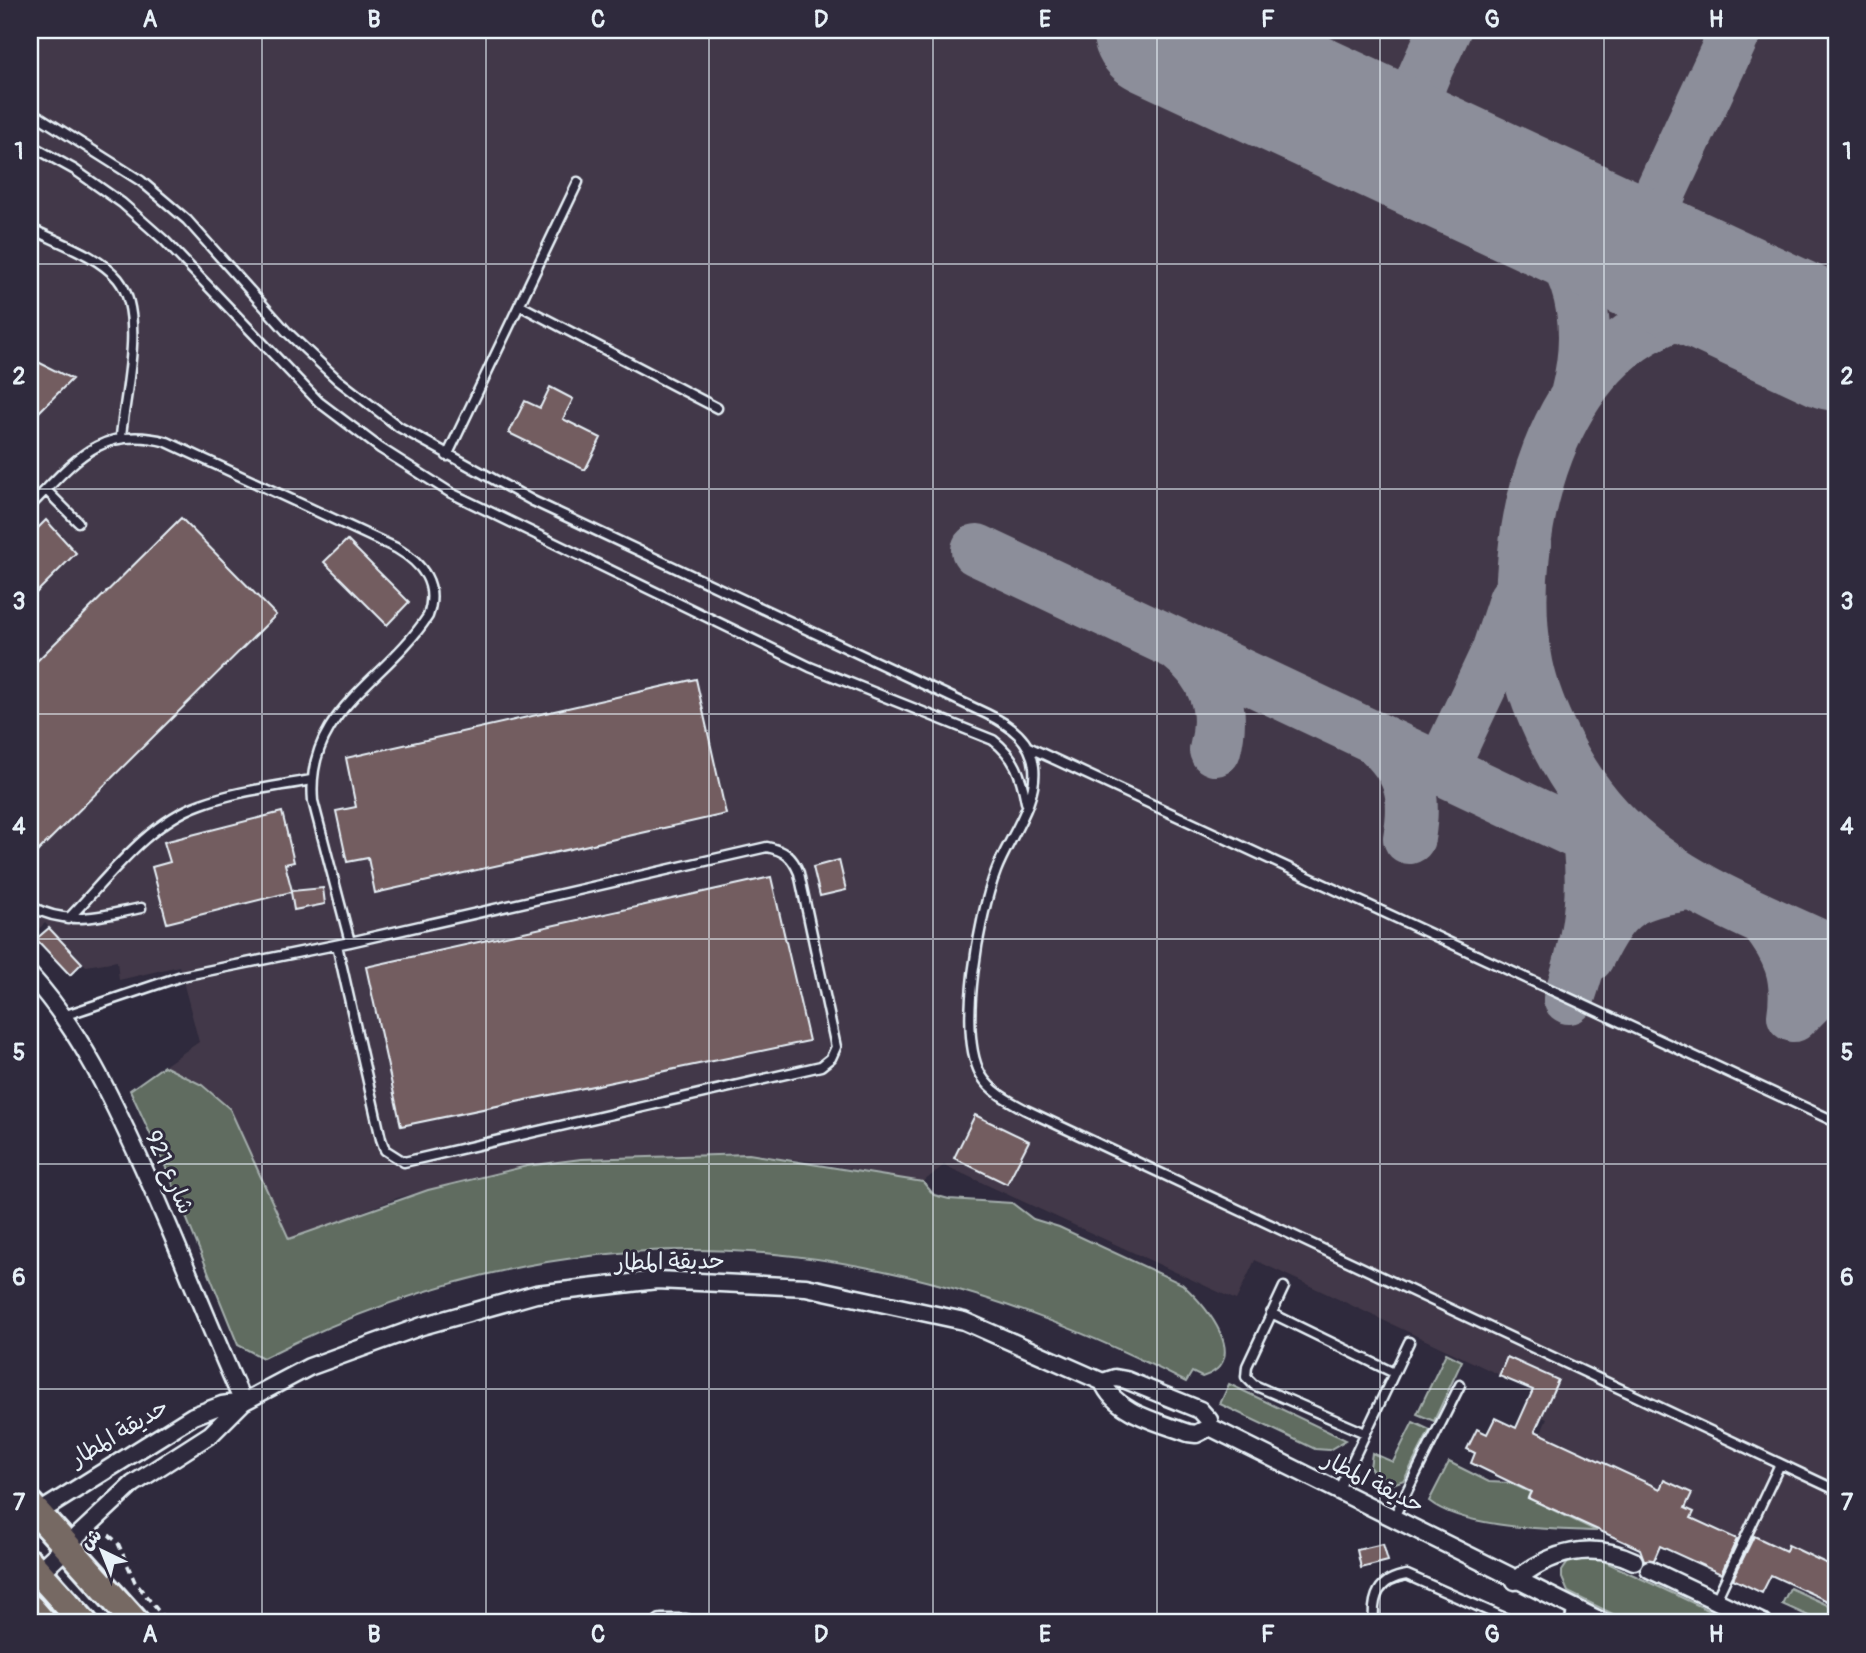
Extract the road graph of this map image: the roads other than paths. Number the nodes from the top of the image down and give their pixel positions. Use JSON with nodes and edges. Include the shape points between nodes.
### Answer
{"nodes":[{"id":1,"x":30,"y":111,"type":"edge"},
{"id":2,"x":30,"y":145,"type":"edge"},
{"id":3,"x":578,"y":182,"type":"dead end"},
{"id":4,"x":30,"y":228,"type":"edge"},
{"id":5,"x":519,"y":305,"type":"junction"},
{"id":6,"x":717,"y":408,"type":"dead end"},
{"id":7,"x":121,"y":436,"type":"junction"},
{"id":8,"x":447,"y":456,"type":"junction"},
{"id":9,"x":46,"y":489,"type":"junction"},
{"id":10,"x":30,"y":506,"type":"edge"},
{"id":11,"x":78,"y":522,"type":"dead end"},
{"id":12,"x":1028,"y":747,"type":"junction"},
{"id":13,"x":311,"y":780,"type":"junction"},
{"id":14,"x":1027,"y":805,"type":"junction"},
{"id":15,"x":30,"y":906,"type":"edge"},
{"id":16,"x":141,"y":908,"type":"dead end"},
{"id":17,"x":68,"y":919,"type":"junction"},
{"id":18,"x":350,"y":943,"type":"junction"},
{"id":19,"x":337,"y":945,"type":"junction"},
{"id":20,"x":30,"y":975,"type":"edge"},
{"id":21,"x":63,"y":1016,"type":"junction"},
{"id":22,"x":1836,"y":1122,"type":"edge"},
{"id":23,"x":1284,"y":1287,"type":"dead end"},
{"id":24,"x":1271,"y":1313,"type":"junction"},
{"id":25,"x":1409,"y":1342,"type":"dead end"},
{"id":26,"x":1394,"y":1373,"type":"junction"},
{"id":27,"x":1103,"y":1382,"type":"junction"},
{"id":28,"x":1460,"y":1385,"type":"dead end"},
{"id":29,"x":243,"y":1402,"type":"junction"},
{"id":30,"x":1210,"y":1427,"type":"junction"},
{"id":31,"x":1365,"y":1433,"type":"junction"},
{"id":32,"x":1780,"y":1464,"type":"junction"},
{"id":33,"x":1338,"y":1490,"type":"junction"},
{"id":34,"x":1836,"y":1490,"type":"edge"},
{"id":35,"x":34,"y":1505,"type":"edge"},
{"id":36,"x":1393,"y":1519,"type":"junction"},
{"id":37,"x":68,"y":1545,"type":"junction"},
{"id":38,"x":33,"y":1560,"type":"edge"},
{"id":39,"x":1634,"y":1561,"type":"dead end"},
{"id":40,"x":1650,"y":1569,"type":"dead end"},
{"id":41,"x":1515,"y":1581,"type":"junction"},
{"id":42,"x":1716,"y":1600,"type":"junction"},
{"id":43,"x":30,"y":1608,"type":"edge"},
{"id":44,"x":1571,"y":1616,"type":"edge"},
{"id":45,"x":1501,"y":1620,"type":"edge"},
{"id":46,"x":43,"y":1623,"type":"edge"},
{"id":47,"x":84,"y":1623,"type":"edge"},
{"id":48,"x":136,"y":1623,"type":"edge"},
{"id":49,"x":662,"y":1623,"type":"edge"},
{"id":50,"x":680,"y":1623,"type":"edge"},
{"id":51,"x":686,"y":1623,"type":"edge"},
{"id":52,"x":1374,"y":1623,"type":"edge"},
{"id":53,"x":1516,"y":1623,"type":"edge"},
{"id":54,"x":1605,"y":1623,"type":"edge"},
{"id":55,"x":1763,"y":1623,"type":"edge"}],
"edges":[{"from":1,"to":8,"type":"lane","via":[[141,181],[187,220],[287,332],[338,380],[399,427]]},
{"from":2,"to":14,"type":"lane","via":[[122,203],[165,241],[319,402],[380,449],[451,493],[810,667],[993,740],[1018,767]]},
{"from":3,"to":5,"type":"lane"},
{"from":4,"to":7,"type":"lane","via":[[101,265],[117,278],[128,297],[133,318]]},
{"from":5,"to":6,"type":"lane"},
{"from":5,"to":8,"type":"lane"},
{"from":7,"to":9,"type":"lane","via":[[93,446]]},
{"from":7,"to":13,"type":"lane","via":[[167,442],[396,548],[426,573],[432,594],[428,616],[326,731],[315,754]]},
{"from":8,"to":12,"type":"lane","via":[[533,501],[988,714],[1018,733]]},
{"from":9,"to":10,"type":"lane"},
{"from":9,"to":11,"type":"lane"},
{"from":12,"to":14,"type":"lane","via":[[1034,786]]},
{"from":12,"to":22,"type":"lane"},
{"from":13,"to":17,"type":"lane","via":[[199,804],[170,819]]},
{"from":13,"to":18,"type":"lane"},
{"from":14,"to":32,"type":"lane","via":[[990,889],[975,962],[973,1052],[980,1073],[995,1092],[1026,1111]]},
{"from":15,"to":17,"type":"lane"},
{"from":16,"to":17,"type":"lane"},
{"from":18,"to":19,"type":"lane"},
{"from":18,"to":19,"type":"lane","via":[[767,847],[782,850],[794,860],[799,873],[836,1047],[821,1066],[404,1162],[393,1158],[381,1139]]},
{"from":19,"to":21,"type":"lane","via":[[182,976]]},
{"from":20,"to":21,"type":"street","name":"شارع 921"},
{"from":21,"to":29,"type":"street","name":"شارع 921","via":[[126,1130]]},
{"from":23,"to":24,"type":"lane"},
{"from":24,"to":26,"type":"lane"},
{"from":24,"to":31,"type":"lane","via":[[1247,1366],[1248,1380]]},
{"from":25,"to":26,"type":"lane"},
{"from":26,"to":31,"type":"lane"},
{"from":27,"to":29,"type":"street","name":"حديقة المطار","via":[[964,1321],[806,1287],[657,1280],[536,1294],[422,1326],[309,1367]]},
{"from":27,"to":30,"type":"street","name":"حديقة المطار","via":[[1126,1380],[1200,1410]]},
{"from":27,"to":30,"type":"street","name":"حديقة المطار","via":[[1124,1407],[1188,1433]]},
{"from":28,"to":36,"type":"lane"},
{"from":29,"to":35,"type":"street","name":"حديقة المطار","via":[[193,1416]]},
{"from":29,"to":37,"type":"street","name":"حديقة المطار","via":[[211,1434],[133,1484]]},
{"from":30,"to":33,"type":"street","name":"حديقة المطار"},
{"from":31,"to":33,"type":"lane"},
{"from":32,"to":34,"type":"lane"},
{"from":32,"to":42,"type":"lane"},
{"from":33,"to":36,"type":"street","name":"حديقة المطار"},
{"from":35,"to":37,"type":"highway"},
{"from":35,"to":38,"type":"highway","via":[[43,1533]]},
{"from":36,"to":41,"type":"street","name":"حديقة المطار"},
{"from":37,"to":38,"type":"highway"},
{"from":37,"to":48,"type":"highway"},
{"from":38,"to":47,"type":"highway"},
{"from":39,"to":41,"type":"street","via":[[1606,1551],[1579,1550],[1544,1560]]},
{"from":40,"to":42,"type":"street"},
{"from":41,"to":44,"type":"street","name":"حديقة المطار"},
{"from":42,"to":55,"type":"street"},
{"from":43,"to":46,"type":"highway"},
{"from":44,"to":54,"type":"street","name":"حديقة المطار"},
{"from":45,"to":52,"type":"lane","via":[[1407,1575],[1382,1584],[1373,1605]]},
{"from":45,"to":53,"type":"lane"},
{"from":49,"to":50,"type":"street"},
{"from":50,"to":51,"type":"street"}]}
